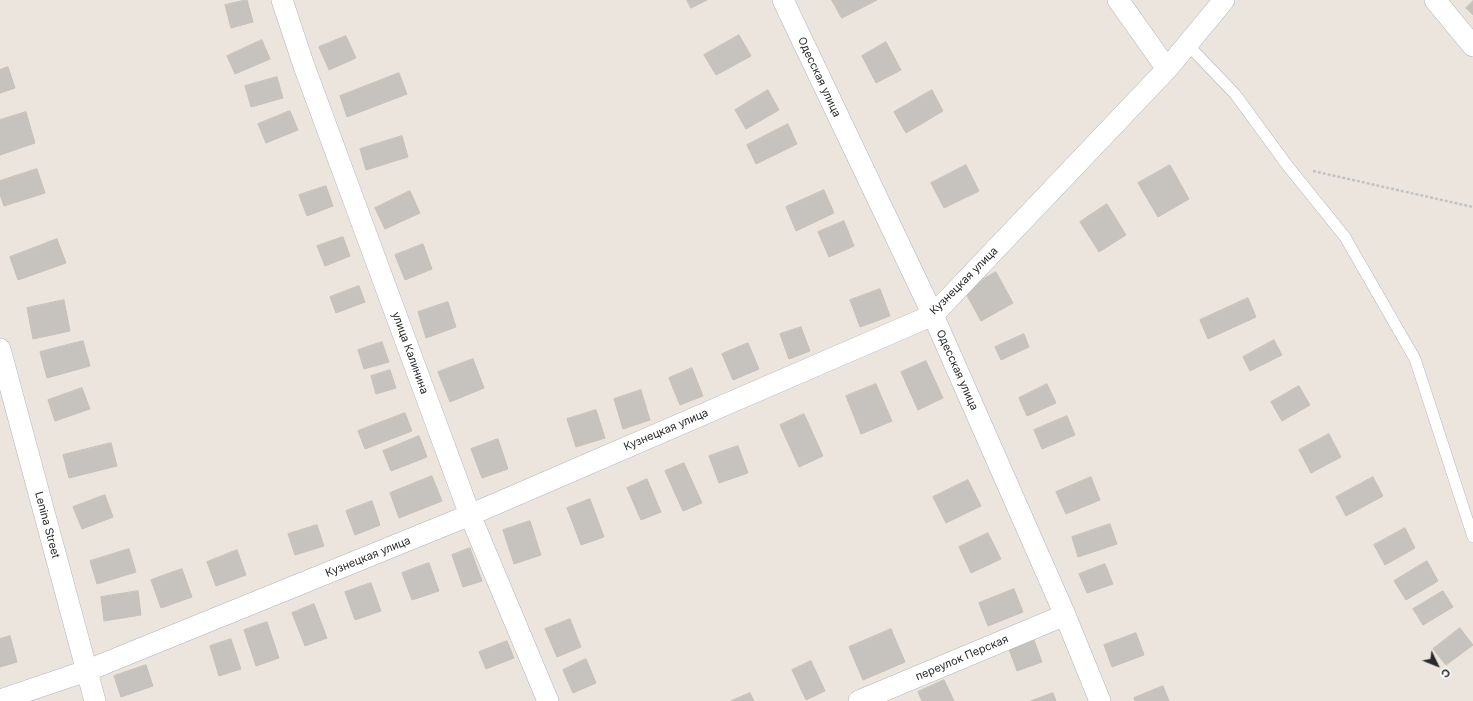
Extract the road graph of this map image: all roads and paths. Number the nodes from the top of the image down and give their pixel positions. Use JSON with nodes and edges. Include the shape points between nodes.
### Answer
{"nodes":[{"id":1,"x":282,"y":0,"type":"edge"},
{"id":2,"x":783,"y":0,"type":"edge"},
{"id":3,"x":1118,"y":0,"type":"edge"},
{"id":4,"x":1224,"y":0,"type":"edge"},
{"id":5,"x":1435,"y":0,"type":"edge"},
{"id":6,"x":1187,"y":44,"type":"junction"},
{"id":7,"x":1473,"y":46,"type":"edge"},
{"id":8,"x":1167,"y":69,"type":"junction"},
{"id":9,"x":1287,"y":164,"type":"junction"},
{"id":10,"x":1473,"y":208,"type":"edge"},
{"id":11,"x":933,"y":315,"type":"junction"},
{"id":12,"x":0,"y":349,"type":"edge"},
{"id":13,"x":470,"y":515,"type":"junction"},
{"id":14,"x":1473,"y":537,"type":"edge"},
{"id":15,"x":1064,"y":614,"type":"junction"},
{"id":16,"x":86,"y":671,"type":"junction"},
{"id":17,"x":0,"y":700,"type":"edge"},
{"id":18,"x":95,"y":701,"type":"edge"},
{"id":19,"x":548,"y":701,"type":"edge"},
{"id":20,"x":859,"y":701,"type":"edge"},
{"id":21,"x":1100,"y":701,"type":"edge"}],
"edges":[{"from":1,"to":13,"type":"street","name":"улица Калинина"},
{"from":2,"to":11,"type":"street","name":"Одесская улица"},
{"from":3,"to":8,"type":"street"},
{"from":4,"to":6,"type":"street","name":"Кузнецкая улица"},
{"from":5,"to":7,"type":"street"},
{"from":6,"to":8,"type":"street","name":"Кузнецкая улица"},
{"from":6,"to":9,"type":"lane","via":[[1235,94]]},
{"from":8,"to":11,"type":"street","name":"Кузнецкая улица"},
{"from":9,"to":10,"type":"path"},
{"from":9,"to":14,"type":"lane","via":[[1345,237],[1415,359]]},
{"from":11,"to":13,"type":"street","name":"Кузнецкая улица"},
{"from":11,"to":15,"type":"street","name":"Одесская улица"},
{"from":12,"to":16,"type":"street","name":"Lenina Street"},
{"from":13,"to":16,"type":"street","name":"Кузнецкая улица"},
{"from":13,"to":19,"type":"street","name":"улица Калинина"},
{"from":15,"to":20,"type":"street","name":"переулок Перская"},
{"from":15,"to":21,"type":"street","name":"Одесская улица"},
{"from":16,"to":17,"type":"street","name":"Кузнецкая улица"},
{"from":16,"to":18,"type":"street","name":"Lenina Street"}]}
